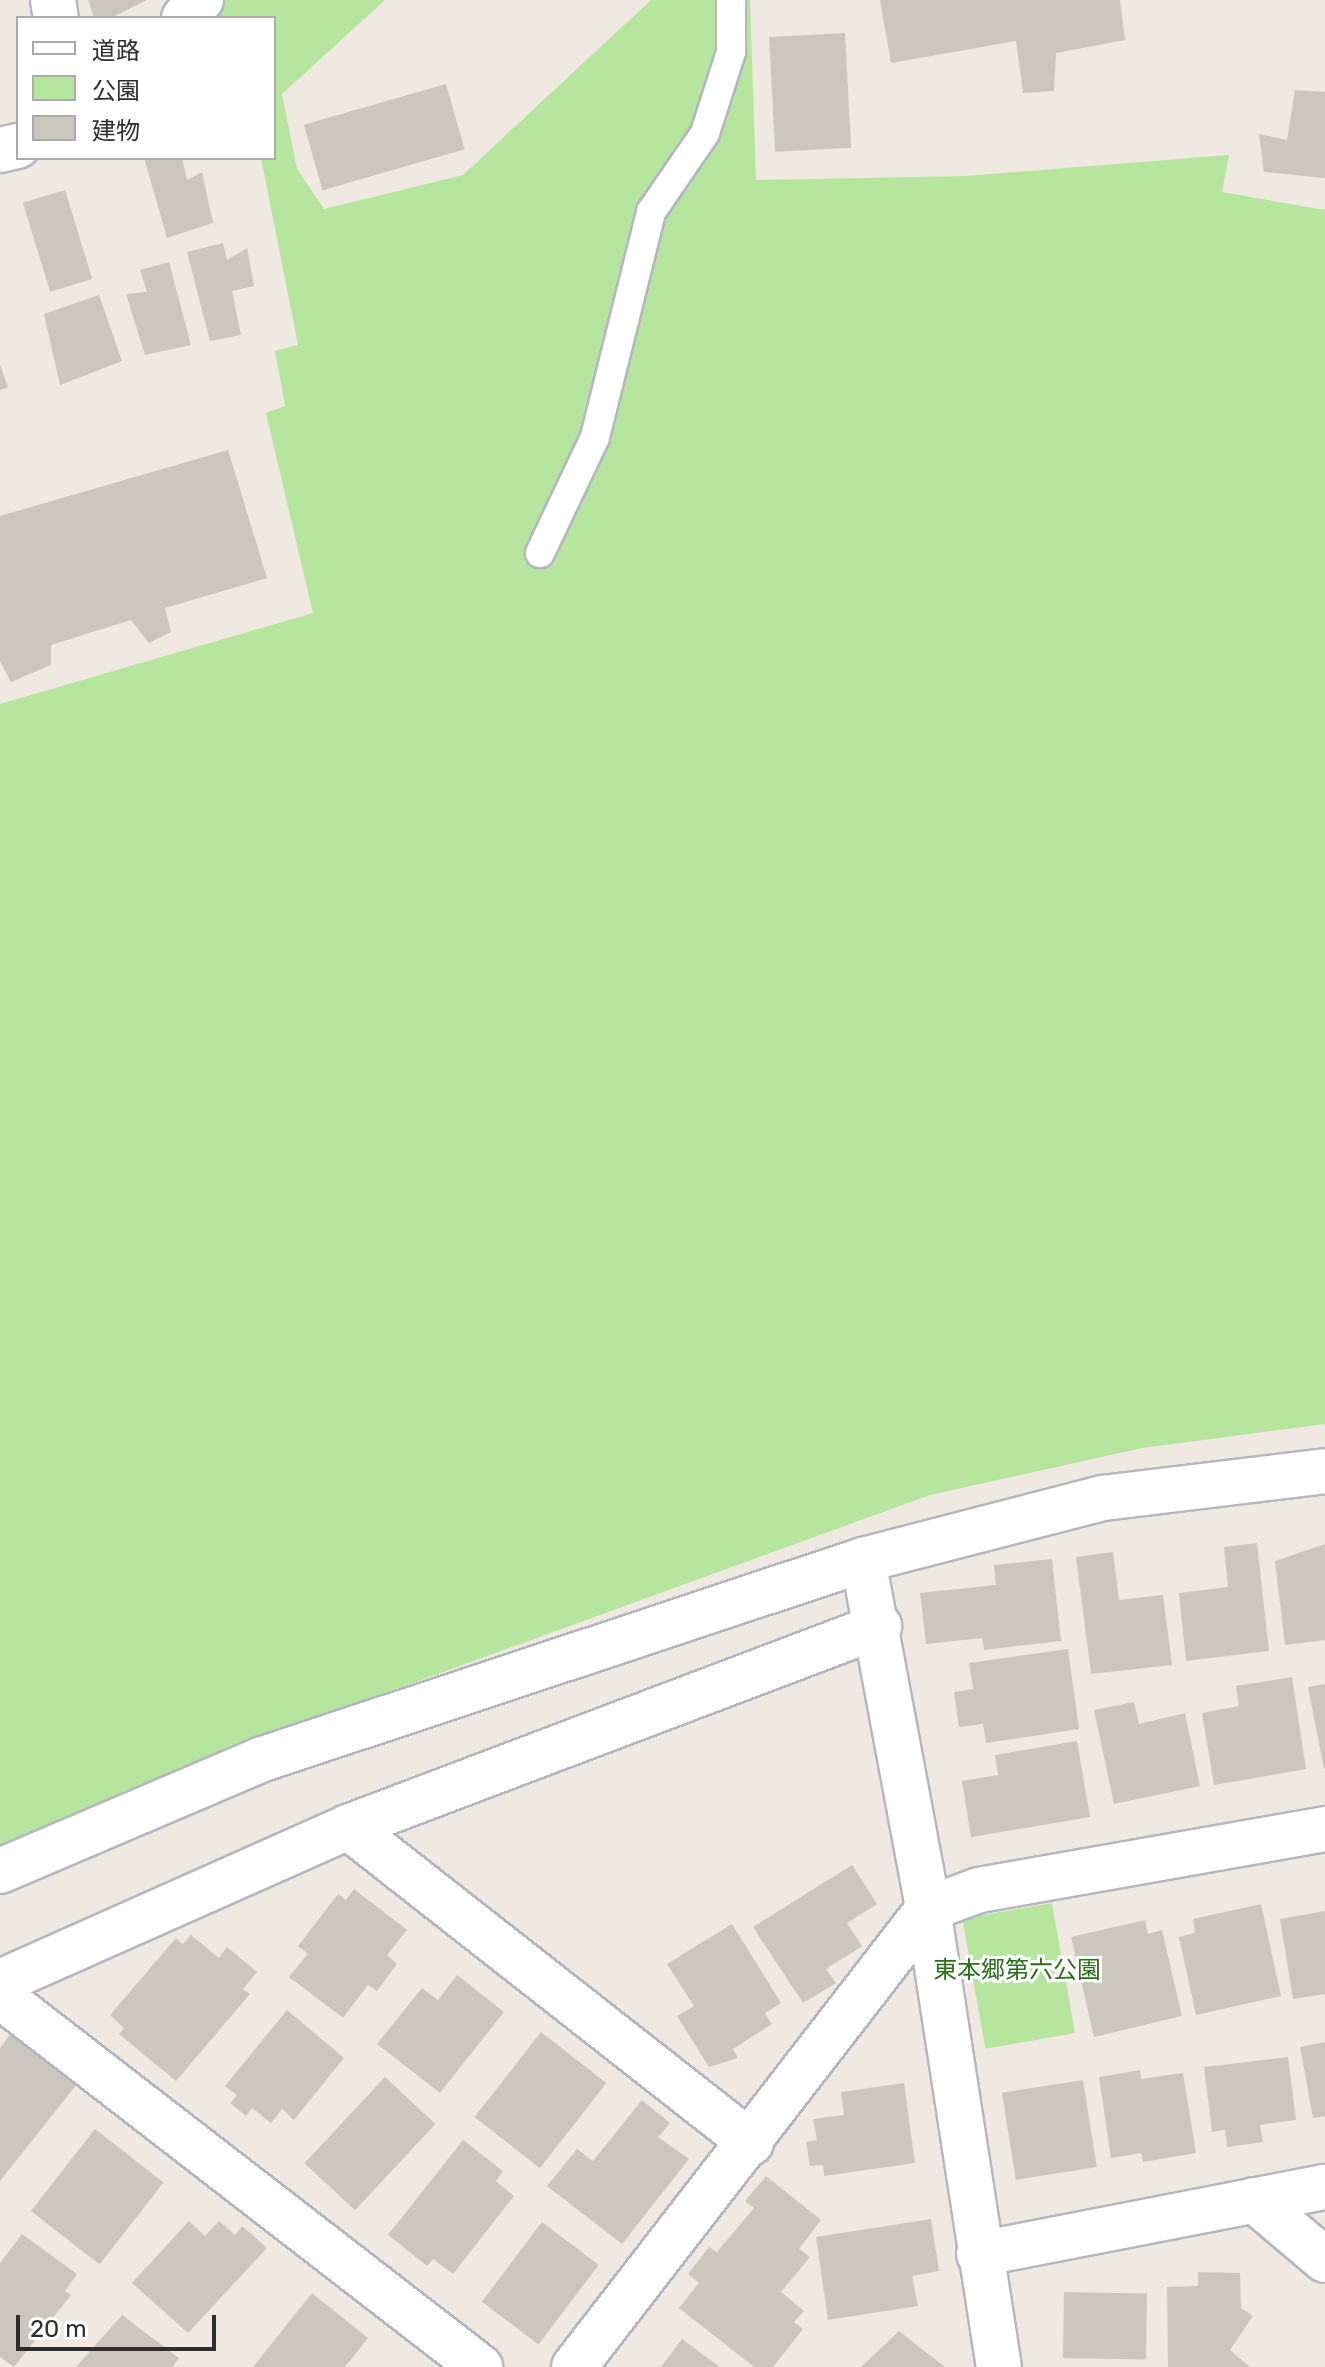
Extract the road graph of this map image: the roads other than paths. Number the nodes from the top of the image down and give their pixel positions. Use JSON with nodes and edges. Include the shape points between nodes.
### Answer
{"nodes":[{"id":1,"x":201,"y":0,"type":"edge"},
{"id":2,"x":731,"y":0,"type":"edge"},
{"id":3,"x":186,"y":16,"type":"edge"},
{"id":4,"x":540,"y":553,"type":"dead end"},
{"id":5,"x":1325,"y":1471,"type":"edge"},
{"id":6,"x":863,"y":1560,"type":"junction"},
{"id":7,"x":879,"y":1626,"type":"junction"},
{"id":8,"x":348,"y":1827,"type":"junction"},
{"id":9,"x":1325,"y":1829,"type":"edge"},
{"id":10,"x":0,"y":1871,"type":"edge"},
{"id":11,"x":928,"y":1909,"type":"junction"},
{"id":12,"x":0,"y":1982,"type":"edge"},
{"id":13,"x":0,"y":1996,"type":"edge"},
{"id":14,"x":751,"y":2143,"type":"junction"},
{"id":15,"x":1325,"y":2187,"type":"edge"},
{"id":16,"x":1254,"y":2200,"type":"junction"},
{"id":17,"x":979,"y":2254,"type":"junction"},
{"id":18,"x":1325,"y":2260,"type":"edge"},
{"id":19,"x":480,"y":2367,"type":"edge"},
{"id":20,"x":574,"y":2367,"type":"edge"},
{"id":21,"x":999,"y":2367,"type":"edge"}],
"edges":[{"from":1,"to":3,"type":"street"},
{"from":2,"to":4,"type":"lane","via":[[731,52],[705,133],[651,212],[595,437]]},
{"from":5,"to":6,"type":"street","via":[[1103,1498]]},
{"from":6,"to":7,"type":"street"},
{"from":6,"to":10,"type":"street","via":[[263,1759]]},
{"from":7,"to":8,"type":"street"},
{"from":7,"to":11,"type":"street"},
{"from":8,"to":12,"type":"street"},
{"from":8,"to":14,"type":"street"},
{"from":9,"to":11,"type":"street","via":[[979,1890]]},
{"from":11,"to":14,"type":"street"},
{"from":11,"to":17,"type":"street"},
{"from":13,"to":19,"type":"street"},
{"from":14,"to":20,"type":"street"},
{"from":15,"to":16,"type":"street"},
{"from":16,"to":17,"type":"street"},
{"from":16,"to":18,"type":"street"},
{"from":17,"to":21,"type":"street"}]}
